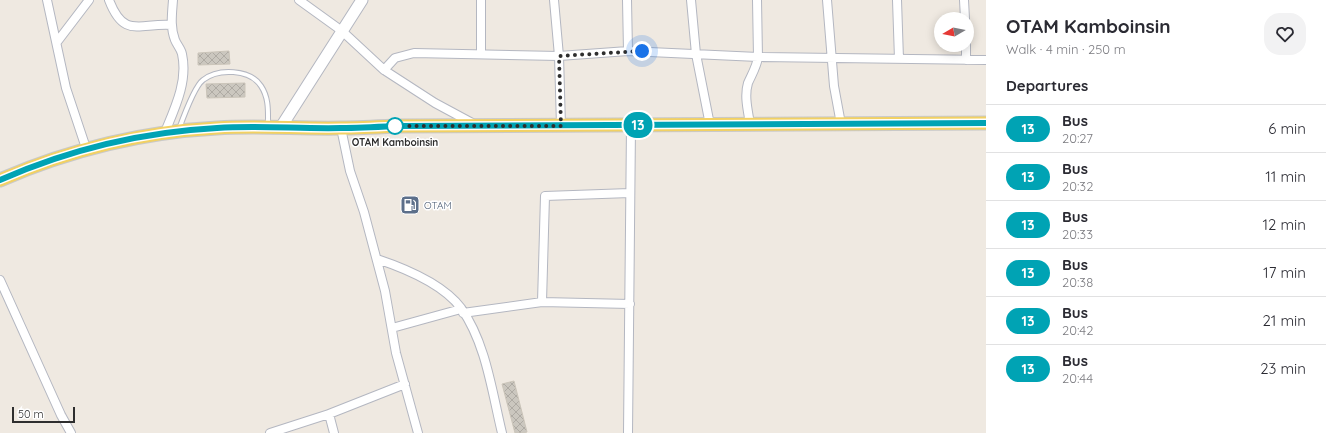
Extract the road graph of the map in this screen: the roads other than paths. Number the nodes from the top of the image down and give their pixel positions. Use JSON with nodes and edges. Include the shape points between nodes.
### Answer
{"nodes":[{"id":1,"x":47,"y":0,"type":"edge"},
{"id":2,"x":89,"y":0,"type":"edge"},
{"id":3,"x":109,"y":0,"type":"edge"},
{"id":4,"x":173,"y":0,"type":"edge"},
{"id":5,"x":299,"y":0,"type":"edge"},
{"id":6,"x":362,"y":0,"type":"edge"},
{"id":7,"x":481,"y":0,"type":"edge"},
{"id":8,"x":554,"y":0,"type":"edge"},
{"id":9,"x":627,"y":0,"type":"edge"},
{"id":10,"x":691,"y":0,"type":"edge"},
{"id":11,"x":757,"y":0,"type":"edge"},
{"id":12,"x":827,"y":0,"type":"edge"},
{"id":13,"x":897,"y":0,"type":"edge"},
{"id":14,"x":964,"y":0,"type":"edge"},
{"id":15,"x":965,"y":12,"type":"edge"},
{"id":16,"x":171,"y":25,"type":"junction"},
{"id":17,"x":342,"y":31,"type":"junction"},
{"id":18,"x":57,"y":42,"type":"junction"},
{"id":19,"x":628,"y":51,"type":"junction"},
{"id":20,"x":966,"y":52,"type":"edge"},
{"id":21,"x":481,"y":53,"type":"junction"},
{"id":22,"x":696,"y":54,"type":"junction"},
{"id":23,"x":559,"y":56,"type":"junction"},
{"id":24,"x":758,"y":56,"type":"junction"},
{"id":25,"x":832,"y":58,"type":"junction"},
{"id":26,"x":899,"y":59,"type":"junction"},
{"id":27,"x":966,"y":60,"type":"junction"},
{"id":28,"x":986,"y":60,"type":"edge"},
{"id":29,"x":384,"y":70,"type":"junction"},
{"id":30,"x":986,"y":123,"type":"edge"},
{"id":31,"x":750,"y":124,"type":"junction"},
{"id":32,"x":841,"y":124,"type":"junction"},
{"id":33,"x":710,"y":125,"type":"junction"},
{"id":34,"x":561,"y":126,"type":"junction"},
{"id":35,"x":631,"y":126,"type":"junction"},
{"id":36,"x":275,"y":127,"type":"junction"},
{"id":37,"x":479,"y":127,"type":"junction"},
{"id":38,"x":341,"y":128,"type":"junction"},
{"id":39,"x":172,"y":132,"type":"junction"},
{"id":40,"x":86,"y":148,"type":"junction"},
{"id":41,"x":0,"y":180,"type":"edge"},
{"id":42,"x":630,"y":193,"type":"junction"},
{"id":43,"x":377,"y":259,"type":"junction"},
{"id":44,"x":0,"y":280,"type":"edge"},
{"id":45,"x":542,"y":302,"type":"junction"},
{"id":46,"x":630,"y":304,"type":"junction"},
{"id":47,"x":462,"y":311,"type":"junction"},
{"id":48,"x":392,"y":328,"type":"junction"},
{"id":49,"x":405,"y":384,"type":"junction"},
{"id":50,"x":329,"y":414,"type":"junction"},
{"id":51,"x":71,"y":433,"type":"edge"},
{"id":52,"x":270,"y":433,"type":"edge"},
{"id":53,"x":334,"y":433,"type":"edge"},
{"id":54,"x":418,"y":433,"type":"edge"},
{"id":55,"x":502,"y":433,"type":"edge"},
{"id":56,"x":628,"y":433,"type":"edge"}],
"edges":[{"from":1,"to":18,"type":"street"},
{"from":2,"to":18,"type":"street"},
{"from":3,"to":16,"type":"street","via":[[123,24],[141,27]]},
{"from":4,"to":16,"type":"street"},
{"from":5,"to":17,"type":"street"},
{"from":6,"to":17,"type":"street"},
{"from":7,"to":21,"type":"street"},
{"from":8,"to":23,"type":"street"},
{"from":9,"to":19,"type":"street"},
{"from":10,"to":22,"type":"street"},
{"from":11,"to":24,"type":"street"},
{"from":12,"to":25,"type":"street"},
{"from":13,"to":26,"type":"street"},
{"from":14,"to":15,"type":"street"},
{"from":16,"to":39,"type":"street","via":[[182,54],[182,81]]},
{"from":17,"to":29,"type":"street"},
{"from":17,"to":36,"type":"street"},
{"from":18,"to":40,"type":"street","via":[[66,88]]},
{"from":19,"to":22,"type":"street"},
{"from":19,"to":23,"type":"street"},
{"from":20,"to":27,"type":"street"},
{"from":21,"to":23,"type":"street"},
{"from":21,"to":29,"type":"street","via":[[414,54],[395,58]]},
{"from":22,"to":24,"type":"street"},
{"from":22,"to":33,"type":"street"},
{"from":23,"to":34,"type":"street"},
{"from":24,"to":25,"type":"street"},
{"from":24,"to":31,"type":"street","via":[[746,96]]},
{"from":25,"to":26,"type":"street"},
{"from":25,"to":32,"type":"street"},
{"from":26,"to":27,"type":"street"},
{"from":27,"to":28,"type":"street"},
{"from":29,"to":37,"type":"street","via":[[435,103]]},
{"from":30,"to":32,"type":"main road"},
{"from":31,"to":32,"type":"main road"},
{"from":31,"to":33,"type":"main road"},
{"from":33,"to":35,"type":"main road"},
{"from":34,"to":35,"type":"main road"},
{"from":34,"to":37,"type":"main road"},
{"from":35,"to":42,"type":"street"},
{"from":36,"to":38,"type":"main road"},
{"from":36,"to":39,"type":"main road"},
{"from":36,"to":39,"type":"lane","via":[[268,99],[261,85],[245,73],[221,72],[202,80]]},
{"from":37,"to":38,"type":"main road"},
{"from":38,"to":43,"type":"street","via":[[350,171]]},
{"from":39,"to":40,"type":"main road"},
{"from":40,"to":41,"type":"main road"},
{"from":42,"to":45,"type":"street","via":[[545,196]]},
{"from":42,"to":46,"type":"street"},
{"from":43,"to":47,"type":"street","via":[[408,270],[442,292]]},
{"from":43,"to":48,"type":"street"},
{"from":44,"to":51,"type":"street"},
{"from":45,"to":46,"type":"street"},
{"from":45,"to":47,"type":"street"},
{"from":46,"to":56,"type":"street"},
{"from":47,"to":48,"type":"street"},
{"from":47,"to":55,"type":"street","via":[[472,327],[488,370]]},
{"from":48,"to":49,"type":"street"},
{"from":49,"to":50,"type":"street"},
{"from":49,"to":54,"type":"street"},
{"from":50,"to":52,"type":"street"},
{"from":50,"to":53,"type":"street"}]}
